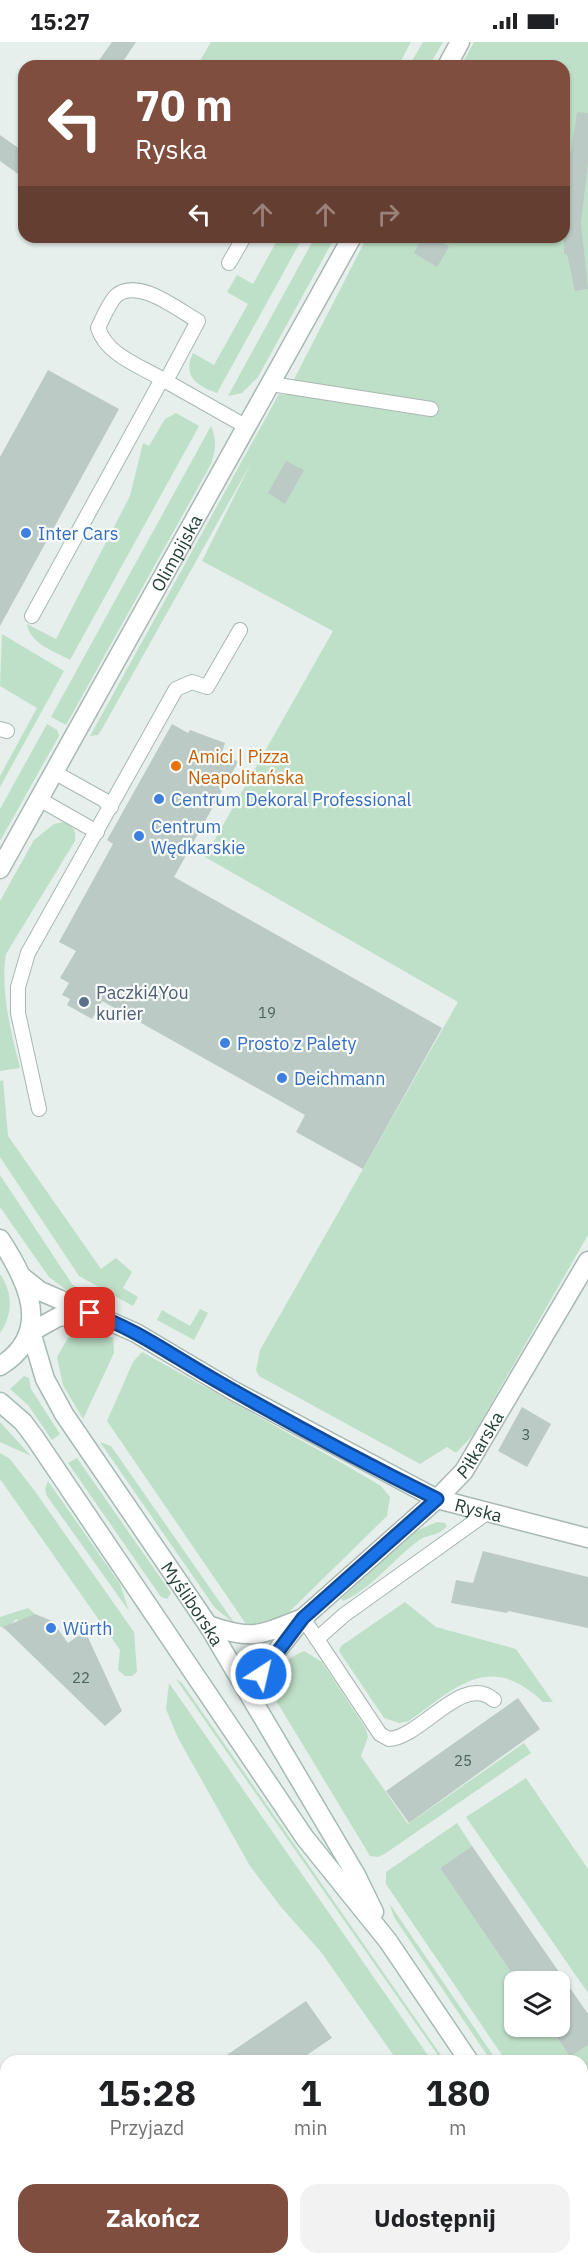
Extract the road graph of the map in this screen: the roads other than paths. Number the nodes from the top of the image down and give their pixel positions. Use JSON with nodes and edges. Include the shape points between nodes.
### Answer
{"nodes":[{"id":1,"x":460,"y":42,"type":"edge"},
{"id":2,"x":450,"y":60,"type":"edge"},
{"id":3,"x":240,"y":243,"type":"edge"},
{"id":4,"x":349,"y":243,"type":"edge"},
{"id":5,"x":229,"y":263,"type":"dead end"},
{"id":6,"x":164,"y":380,"type":"junction"},
{"id":7,"x":271,"y":384,"type":"junction"},
{"id":8,"x":431,"y":409,"type":"dead end"},
{"id":9,"x":247,"y":427,"type":"junction"},
{"id":10,"x":32,"y":616,"type":"dead end"},
{"id":11,"x":240,"y":630,"type":"dead end"},
{"id":12,"x":54,"y":772,"type":"junction"},
{"id":13,"x":39,"y":799,"type":"junction"},
{"id":14,"x":111,"y":807,"type":"junction"},
{"id":15,"x":97,"y":832,"type":"junction"},
{"id":16,"x":0,"y":869,"type":"edge"},
{"id":17,"x":39,"y":1109,"type":"dead end"},
{"id":18,"x":0,"y":1239,"type":"edge"},
{"id":19,"x":588,"y":1261,"type":"edge"},
{"id":20,"x":21,"y":1276,"type":"junction"},
{"id":21,"x":90,"y":1313,"type":"junction"},
{"id":22,"x":30,"y":1332,"type":"junction"},
{"id":23,"x":0,"y":1366,"type":"edge"},
{"id":24,"x":0,"y":1402,"type":"edge"},
{"id":25,"x":437,"y":1499,"type":"junction"},
{"id":26,"x":488,"y":1512,"type":"junction"},
{"id":27,"x":588,"y":1538,"type":"edge"},
{"id":28,"x":303,"y":1618,"type":"junction"},
{"id":29,"x":208,"y":1625,"type":"junction"},
{"id":30,"x":317,"y":1639,"type":"junction"},
{"id":31,"x":251,"y":1697,"type":"junction"},
{"id":32,"x":494,"y":1700,"type":"dead end"},
{"id":33,"x":388,"y":1941,"type":"junction"},
{"id":34,"x":465,"y":2055,"type":"edge"}],
"edges":[{"from":1,"to":2,"type":"street"},
{"from":3,"to":5,"type":"lane"},
{"from":4,"to":7,"type":"street","name":"Olimpijska"},
{"from":6,"to":6,"type":"lane","via":[[110,349],[101,339],[98,328],[116,296],[129,289],[144,292],[198,321]]},
{"from":6,"to":9,"type":"lane"},
{"from":6,"to":10,"type":"lane"},
{"from":7,"to":8,"type":"lane"},
{"from":7,"to":9,"type":"street","name":"Olimpijska"},
{"from":9,"to":12,"type":"street","name":"Olimpijska"},
{"from":11,"to":14,"type":"lane","via":[[207,687],[192,682],[176,689]]},
{"from":12,"to":13,"type":"street","name":"Olimpijska"},
{"from":12,"to":14,"type":"lane"},
{"from":13,"to":15,"type":"lane"},
{"from":13,"to":16,"type":"street","name":"Olimpijska"},
{"from":14,"to":15,"type":"lane"},
{"from":15,"to":17,"type":"lane","via":[[42,924],[18,987],[18,1013]]},
{"from":18,"to":20,"type":"street"},
{"from":19,"to":25,"type":"street","name":"Piłkarska","via":[[464,1472]]},
{"from":20,"to":21,"type":"street","name":"Ryska","via":[[40,1291]]},
{"from":20,"to":22,"type":"street","name":"Myśliborska","via":[[30,1295]]},
{"from":21,"to":22,"type":"street","name":"Ryska","via":[[58,1317]]},
{"from":21,"to":25,"type":"street","name":"Ryska","via":[[136,1333],[232,1390]]},
{"from":22,"to":23,"type":"street"},
{"from":22,"to":29,"type":"street","name":"Myśliborska","via":[[45,1379],[64,1414]]},
{"from":24,"to":33,"type":"street","name":"Myśliborska","via":[[35,1438],[306,1838]]},
{"from":25,"to":26,"type":"street","name":"Ryska"},
{"from":25,"to":28,"type":"street","name":"Piłkarska"},
{"from":26,"to":27,"type":"street","name":"Ryska"},
{"from":26,"to":30,"type":"lane","via":[[344,1615]]},
{"from":28,"to":29,"type":"street","name":"Piłkarska","via":[[259,1636]]},
{"from":28,"to":30,"type":"lane"},
{"from":28,"to":31,"type":"street","name":"Piłkarska","via":[[264,1667]]},
{"from":29,"to":31,"type":"street","name":"Myśliborska"},
{"from":30,"to":32,"type":"lane","via":[[380,1734],[389,1739],[404,1735],[466,1694],[482,1693]]},
{"from":31,"to":33,"type":"street","name":"Myśliborska","via":[[356,1875]]},
{"from":33,"to":34,"type":"street","name":"Myśliborska"}]}
